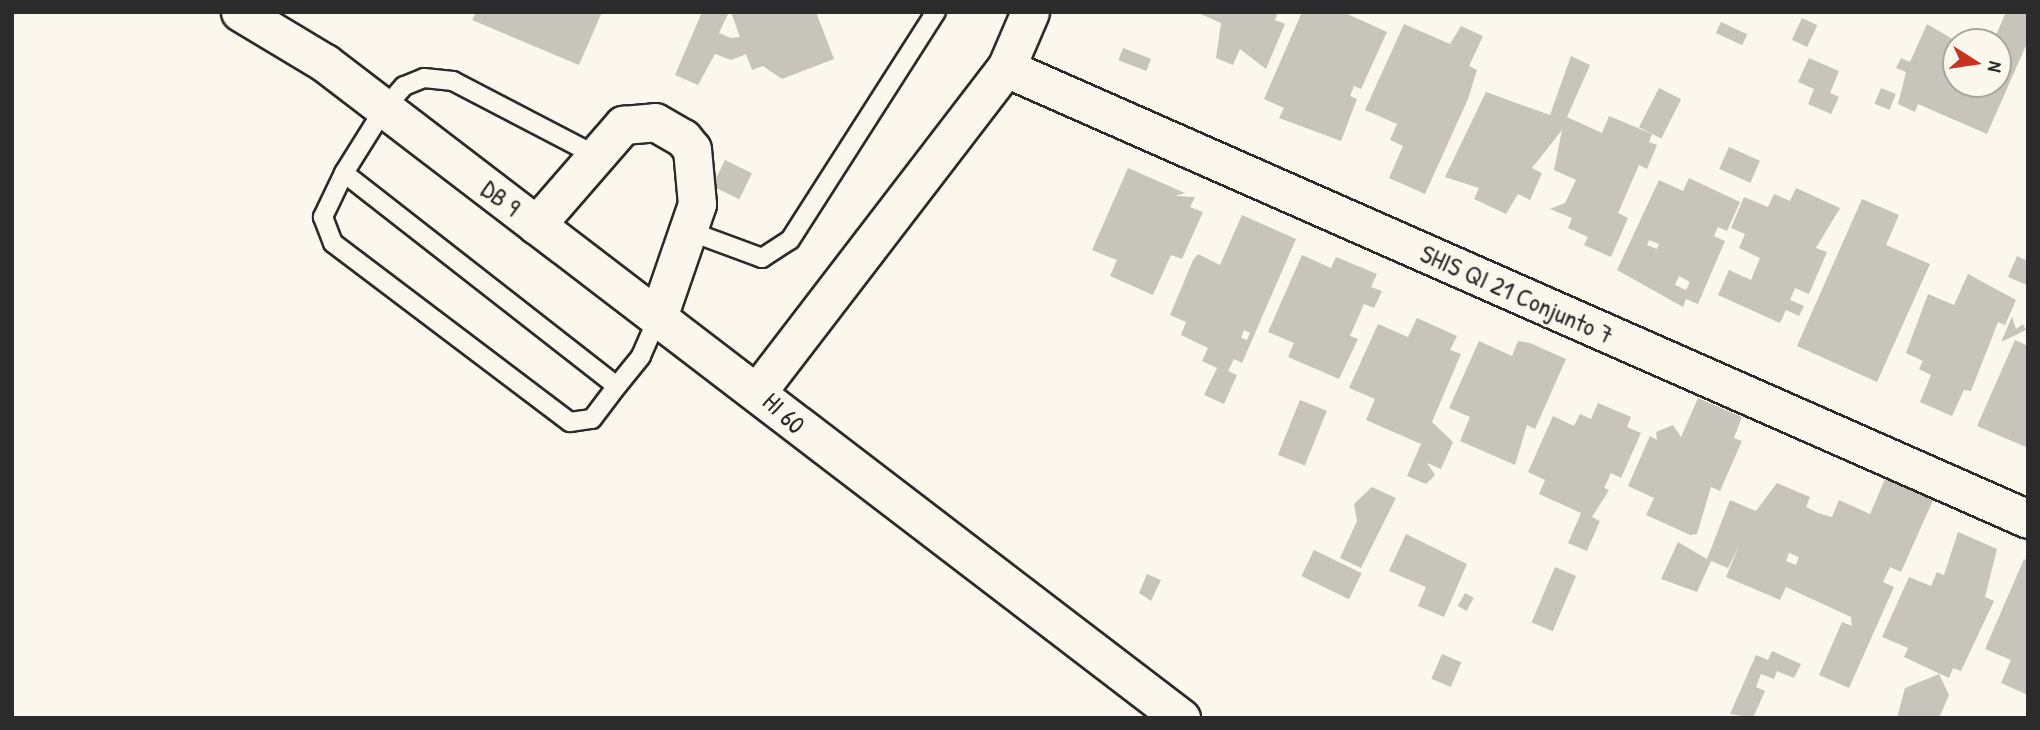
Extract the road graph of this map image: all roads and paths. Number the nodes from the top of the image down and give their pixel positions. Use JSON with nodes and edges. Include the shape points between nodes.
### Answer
{"nodes":[{"id":1,"x":240,"y":12,"type":"edge"},
{"id":2,"x":936,"y":12,"type":"edge"},
{"id":3,"x":1030,"y":12,"type":"edge"},
{"id":4,"x":1006,"y":68,"type":"junction"},
{"id":5,"x":384,"y":109,"type":"junction"},
{"id":6,"x":593,"y":154,"type":"junction"},
{"id":7,"x":344,"y":173,"type":"junction"},
{"id":8,"x":536,"y":225,"type":"junction"},
{"id":9,"x":689,"y":231,"type":"junction"},
{"id":10,"x":658,"y":317,"type":"junction"},
{"id":11,"x":617,"y":386,"type":"junction"},
{"id":12,"x":757,"y":393,"type":"junction"},
{"id":13,"x":2028,"y":519,"type":"edge"},
{"id":14,"x":1181,"y":718,"type":"edge"}],
"edges":[{"from":1,"to":5,"type":"street","name":"DB 9"},
{"from":2,"to":9,"type":"lane","via":[[790,240],[762,258]]},
{"from":3,"to":4,"type":"street","name":"HI 60"},
{"from":4,"to":12,"type":"street","name":"HI 60"},
{"from":4,"to":13,"type":"street","name":"SHIS QI 21 Conjunto 7"},
{"from":5,"to":6,"type":"lane","via":[[404,86],[425,78],[453,80]]},
{"from":5,"to":7,"type":"lane"},
{"from":5,"to":8,"type":"street","name":"DB 9"},
{"from":6,"to":8,"type":"street"},
{"from":6,"to":9,"type":"street","via":[[623,125],[641,121],[683,138],[698,178]]},
{"from":7,"to":11,"type":"lane"},
{"from":7,"to":11,"type":"lane","via":[[323,217],[333,243],[570,422],[592,419]]},
{"from":8,"to":10,"type":"street","name":"DB 9"},
{"from":9,"to":10,"type":"street"},
{"from":10,"to":11,"type":"lane","via":[[641,356]]},
{"from":10,"to":12,"type":"street","name":"DB 9"},
{"from":12,"to":14,"type":"street","name":"HI 60"}]}
